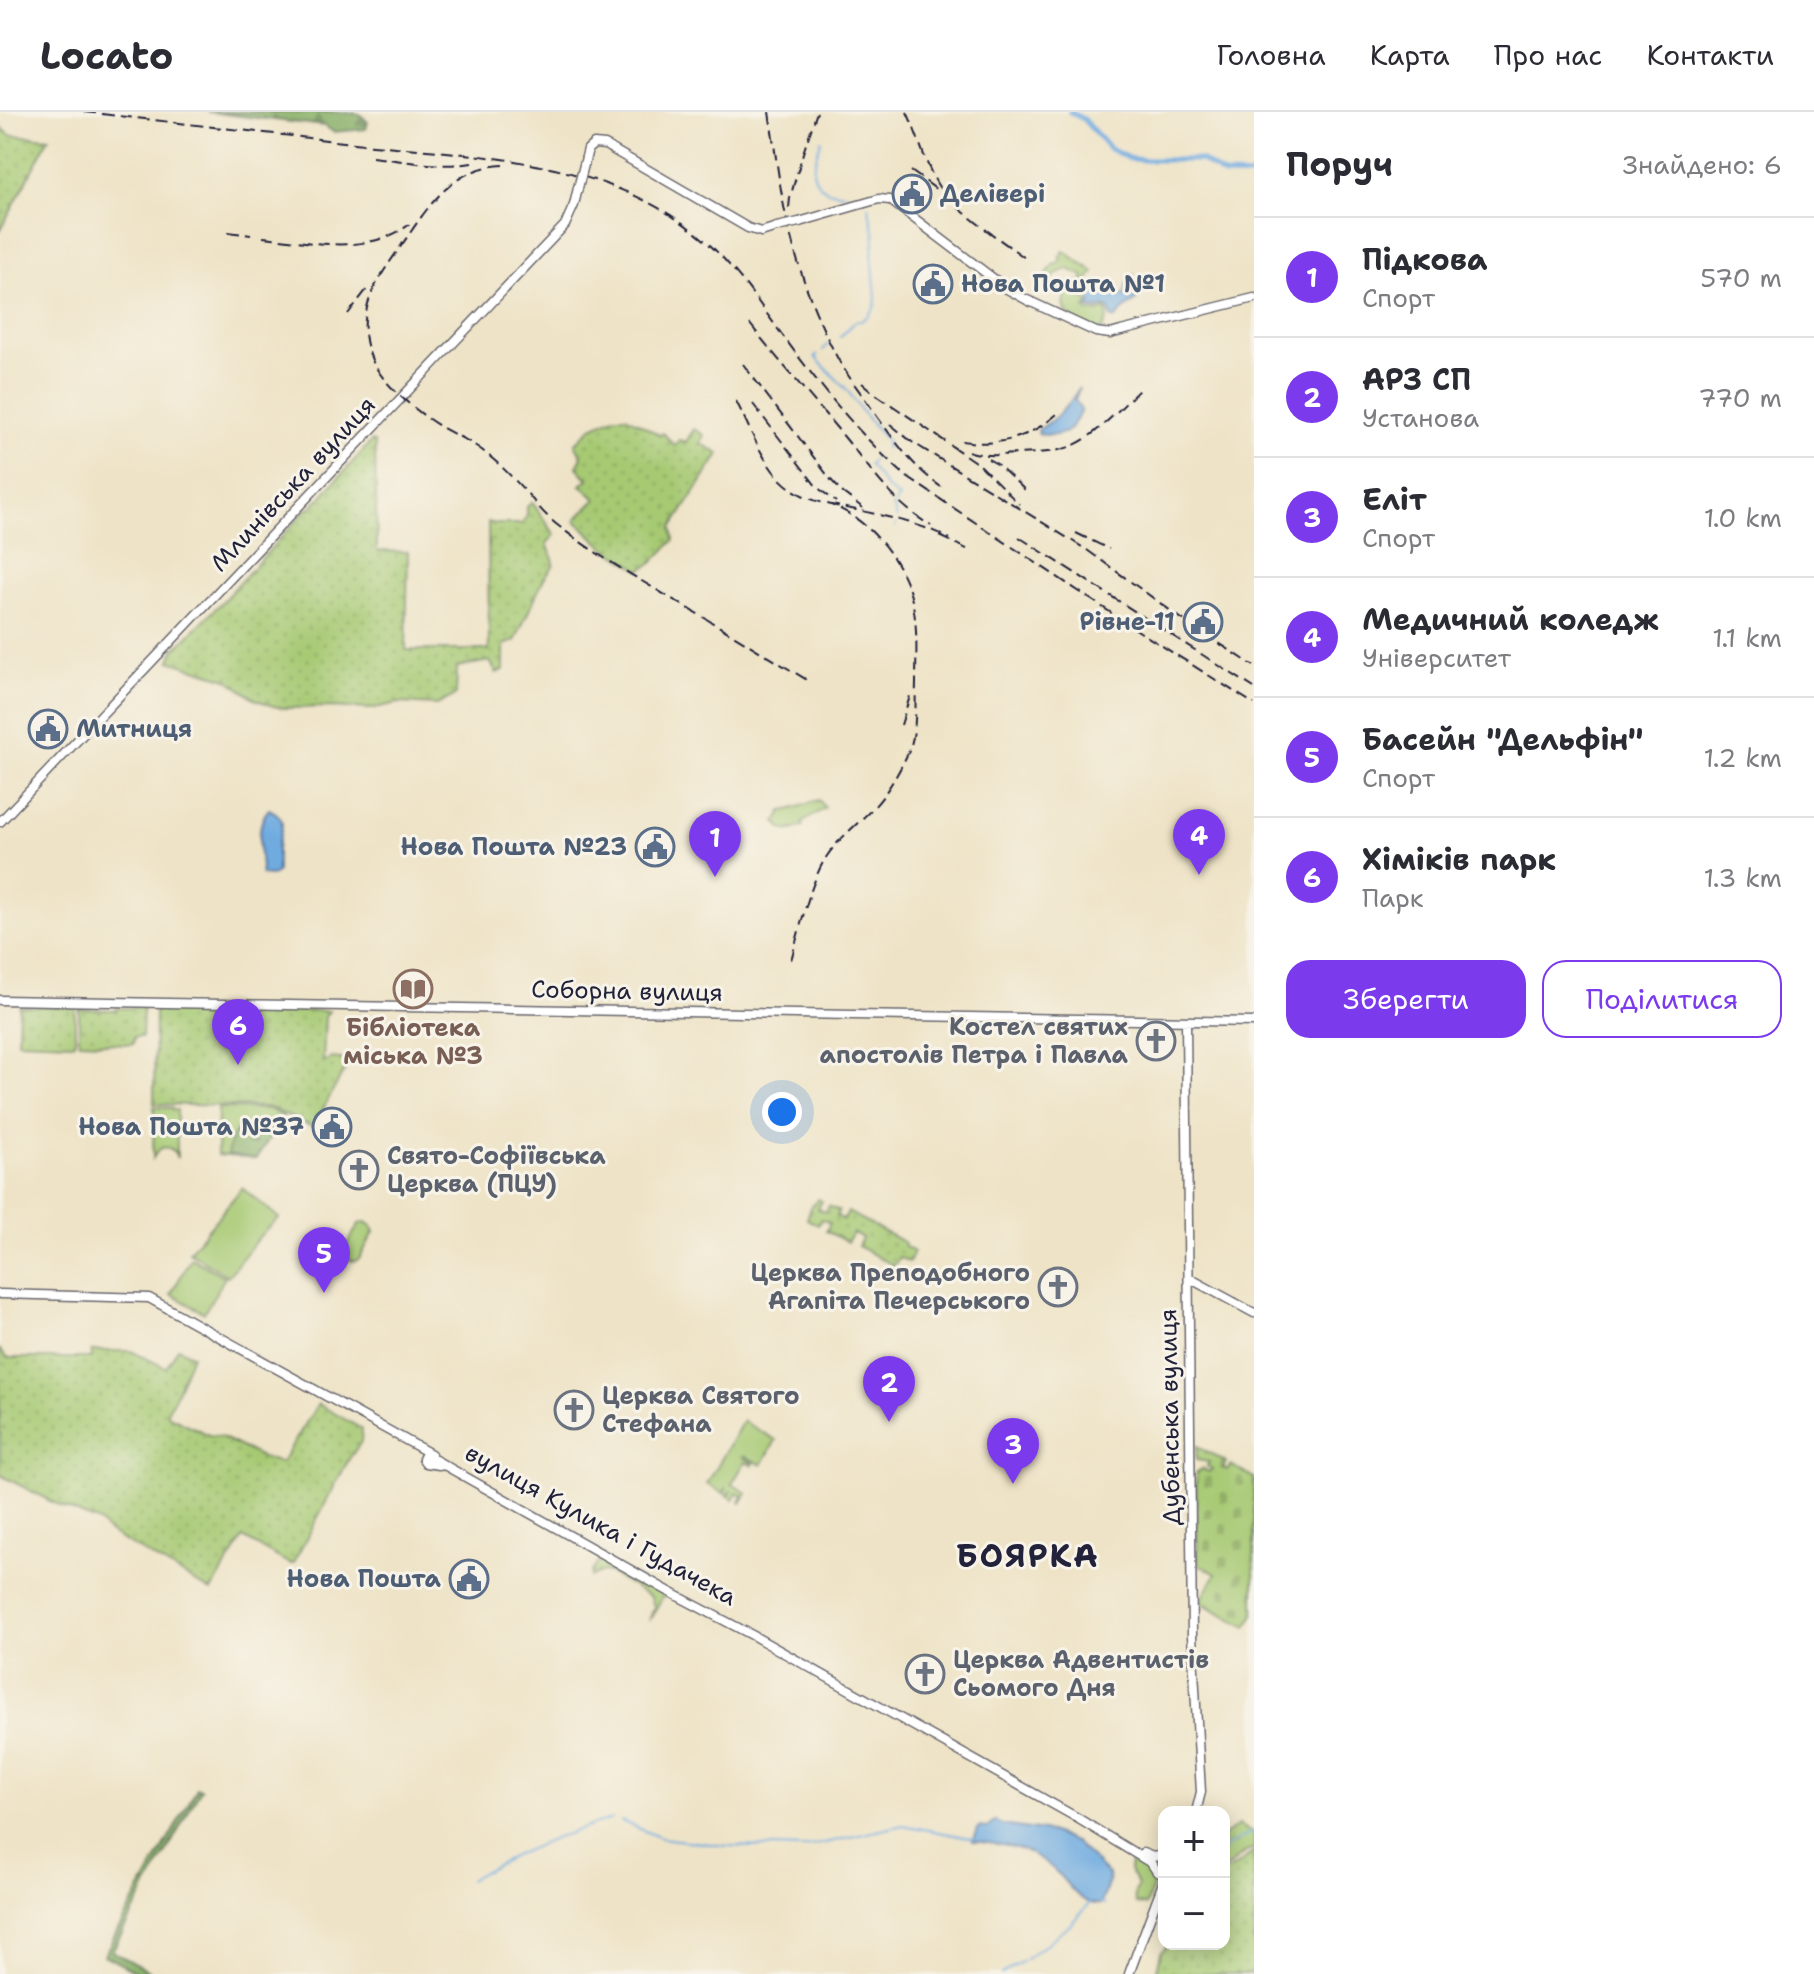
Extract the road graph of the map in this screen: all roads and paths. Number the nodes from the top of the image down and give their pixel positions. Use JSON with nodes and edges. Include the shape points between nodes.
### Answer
{"nodes":[{"id":1,"x":1254,"y":298,"type":"edge"},
{"id":2,"x":0,"y":822,"type":"edge"},
{"id":3,"x":0,"y":1000,"type":"edge"},
{"id":4,"x":1186,"y":1021,"type":"junction"},
{"id":5,"x":1254,"y":1022,"type":"edge"},
{"id":6,"x":1189,"y":1278,"type":"junction"},
{"id":7,"x":0,"y":1294,"type":"edge"},
{"id":8,"x":1254,"y":1313,"type":"edge"},
{"id":9,"x":428,"y":1454,"type":"junction"},
{"id":10,"x":752,"y":1635,"type":"junction"},
{"id":11,"x":1198,"y":1806,"type":"edge"},
{"id":12,"x":1106,"y":1835,"type":"junction"},
{"id":13,"x":1158,"y":1856,"type":"edge"},
{"id":14,"x":1158,"y":1871,"type":"edge"},
{"id":15,"x":1159,"y":1878,"type":"edge"},
{"id":16,"x":1129,"y":1974,"type":"edge"}],
"edges":[{"from":1,"to":2,"type":"main road","name":"Млинівська вулиця","bridge":true,"via":[[1102,334],[1007,289],[890,200],[761,232],[605,145],[594,144],[565,225]]},
{"from":3,"to":4,"type":"main road","name":"Соборна вулиця"},
{"from":4,"to":5,"type":"main road","name":"Соборна вулиця"},
{"from":4,"to":6,"type":"main road","name":"Дубенська вулиця"},
{"from":6,"to":8,"type":"main road"},
{"from":6,"to":11,"type":"main road","name":"Дубенська вулиця"},
{"from":7,"to":9,"type":"main road","name":"вулиця Кулика і Гудачека","via":[[149,1298]]},
{"from":9,"to":10,"type":"main road","name":"вулиця Кулика і Гудачека"},
{"from":9,"to":10,"type":"main road","name":"вулиця Кулика і Гудачека","via":[[426,1463],[445,1465]]},
{"from":10,"to":12,"type":"main road","name":"вулиця Кулика і Гудачека"},
{"from":12,"to":13,"type":"main road","name":"вулиця Кулика і Гудачека"},
{"from":12,"to":14,"type":"main road","name":"вулиця Кулика і Гудачека"},
{"from":15,"to":16,"type":"main road"}]}
